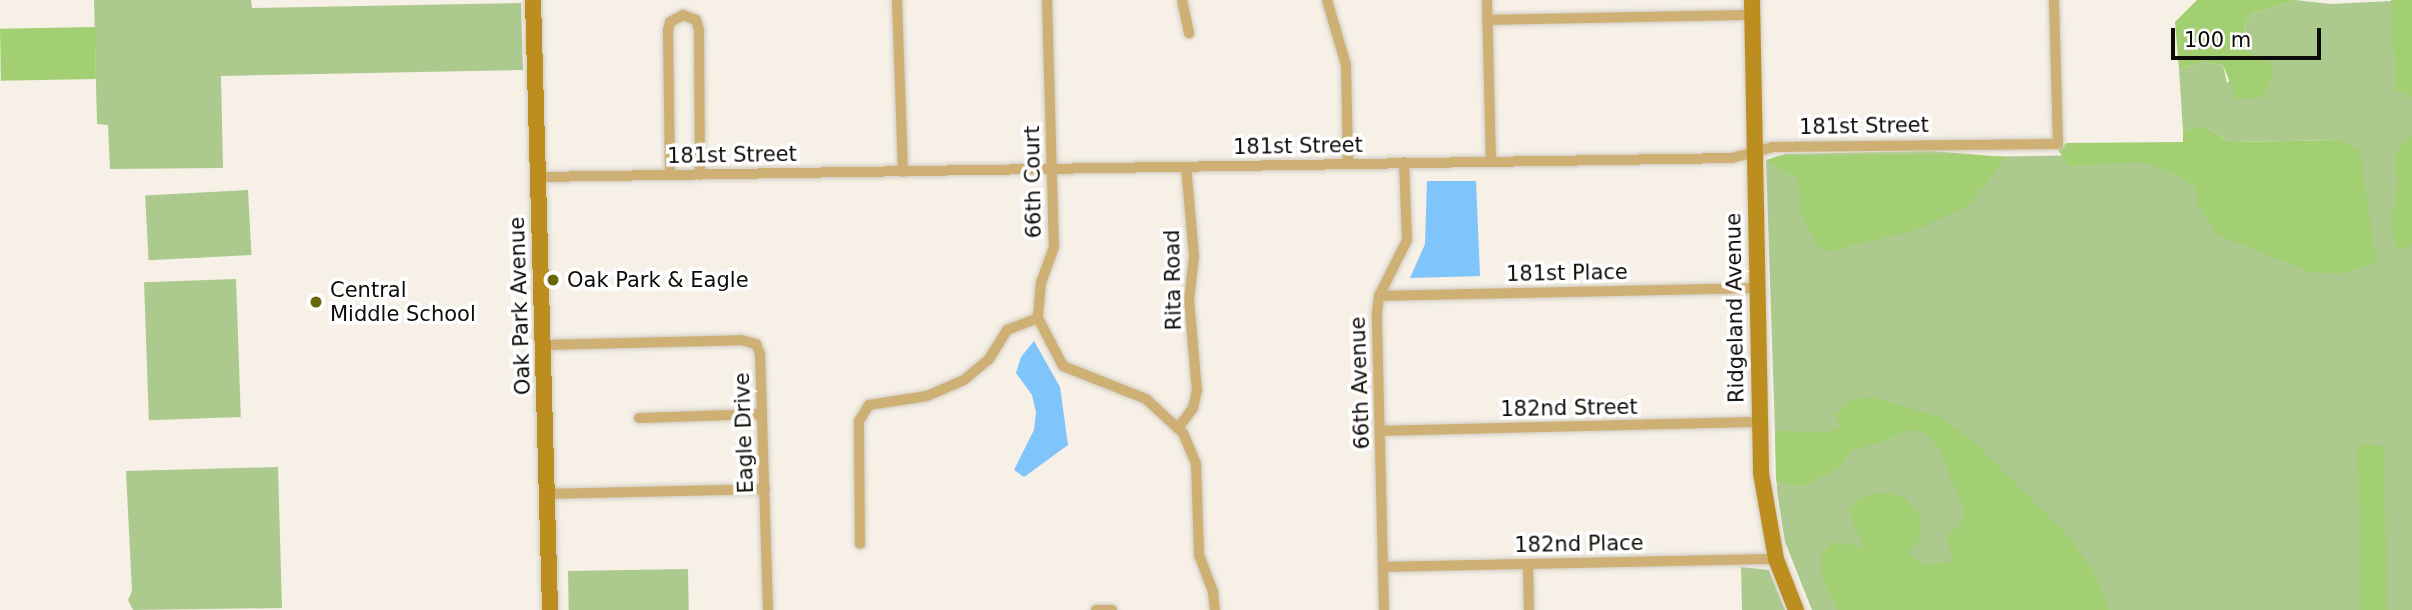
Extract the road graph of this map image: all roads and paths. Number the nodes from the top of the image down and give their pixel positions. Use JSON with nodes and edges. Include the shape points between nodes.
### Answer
{"nodes":[{"id":1,"x":533,"y":0,"type":"edge"},
{"id":2,"x":897,"y":0,"type":"edge"},
{"id":3,"x":1047,"y":0,"type":"edge"},
{"id":4,"x":1182,"y":0,"type":"edge"},
{"id":5,"x":1327,"y":0,"type":"edge"},
{"id":6,"x":1487,"y":0,"type":"edge"},
{"id":7,"x":2054,"y":0,"type":"edge"},
{"id":8,"x":1752,"y":7,"type":"edge"},
{"id":9,"x":1487,"y":20,"type":"junction"},
{"id":10,"x":1189,"y":33,"type":"dead end"},
{"id":11,"x":1755,"y":152,"type":"junction"},
{"id":12,"x":1404,"y":162,"type":"junction"},
{"id":13,"x":1490,"y":162,"type":"junction"},
{"id":14,"x":1348,"y":164,"type":"junction"},
{"id":15,"x":1186,"y":167,"type":"junction"},
{"id":16,"x":1052,"y":170,"type":"junction"},
{"id":17,"x":903,"y":173,"type":"junction"},
{"id":18,"x":700,"y":175,"type":"junction"},
{"id":19,"x":670,"y":176,"type":"junction"},
{"id":20,"x":538,"y":177,"type":"junction"},
{"id":21,"x":1755,"y":288,"type":"junction"},
{"id":22,"x":1379,"y":296,"type":"junction"},
{"id":23,"x":1038,"y":318,"type":"junction"},
{"id":24,"x":542,"y":345,"type":"junction"},
{"id":25,"x":762,"y":414,"type":"junction"},
{"id":26,"x":639,"y":418,"type":"dead end"},
{"id":27,"x":1758,"y":422,"type":"junction"},
{"id":28,"x":1178,"y":428,"type":"junction"},
{"id":29,"x":1381,"y":431,"type":"junction"},
{"id":30,"x":765,"y":489,"type":"junction"},
{"id":31,"x":547,"y":494,"type":"junction"},
{"id":32,"x":860,"y":544,"type":"dead end"},
{"id":33,"x":1776,"y":559,"type":"junction"},
{"id":34,"x":1528,"y":564,"type":"junction"},
{"id":35,"x":1383,"y":567,"type":"junction"},
{"id":36,"x":550,"y":610,"type":"edge"},
{"id":37,"x":768,"y":610,"type":"edge"},
{"id":38,"x":1096,"y":610,"type":"edge"},
{"id":39,"x":1112,"y":610,"type":"edge"},
{"id":40,"x":1215,"y":610,"type":"edge"},
{"id":41,"x":1384,"y":610,"type":"edge"},
{"id":42,"x":1529,"y":610,"type":"edge"},
{"id":43,"x":1796,"y":610,"type":"edge"}],
"edges":[{"from":1,"to":20,"type":"street","name":"Oak Park Avenue"},
{"from":2,"to":17,"type":"street"},
{"from":3,"to":16,"type":"street","name":"66th Court"},
{"from":4,"to":10,"type":"street"},
{"from":5,"to":14,"type":"street","via":[[1346,65]]},
{"from":6,"to":9,"type":"street"},
{"from":7,"to":11,"type":"street","name":"181st Street","via":[[2058,144],[1773,147]]},
{"from":8,"to":9,"type":"street"},
{"from":8,"to":11,"type":"street","name":"Ridgeland Avenue"},
{"from":9,"to":13,"type":"street"},
{"from":11,"to":13,"type":"street","name":"181st Street","via":[[1739,158]]},
{"from":11,"to":21,"type":"street","name":"Ridgeland Avenue"},
{"from":12,"to":13,"type":"street","name":"181st Street"},
{"from":12,"to":14,"type":"street","name":"181st Street"},
{"from":12,"to":22,"type":"street","name":"66th Avenue","via":[[1407,240]]},
{"from":14,"to":15,"type":"street","name":"181st Street"},
{"from":15,"to":16,"type":"street","name":"181st Street"},
{"from":15,"to":28,"type":"street","name":"Rita Road","via":[[1194,256],[1189,300],[1198,391],[1193,408]]},
{"from":16,"to":17,"type":"street","name":"181st Street"},
{"from":16,"to":23,"type":"street","name":"66th Court","via":[[1054,247],[1041,282]]},
{"from":17,"to":18,"type":"street","name":"181st Street"},
{"from":18,"to":19,"type":"street","name":"181st Street"},
{"from":18,"to":19,"type":"street","via":[[699,30],[696,20],[683,15],[670,22],[668,30]]},
{"from":19,"to":20,"type":"street","name":"181st Street"},
{"from":20,"to":24,"type":"street","name":"Oak Park Avenue"},
{"from":21,"to":22,"type":"street","name":"181st Place"},
{"from":21,"to":27,"type":"street","name":"Ridgeland Avenue"},
{"from":22,"to":29,"type":"street","name":"66th Avenue"},
{"from":23,"to":28,"type":"street","via":[[1063,366],[1146,399]]},
{"from":23,"to":32,"type":"street","via":[[1007,330],[989,359],[964,380],[927,396],[869,405],[859,421]]},
{"from":24,"to":25,"type":"street","name":"Eagle Drive","via":[[749,340],[759,349]]},
{"from":24,"to":31,"type":"street","name":"Oak Park Avenue"},
{"from":25,"to":26,"type":"street"},
{"from":25,"to":30,"type":"street","name":"Eagle Drive"},
{"from":27,"to":29,"type":"street","name":"182nd Street"},
{"from":27,"to":33,"type":"street","name":"Ridgeland Avenue","via":[[1764,509]]},
{"from":28,"to":40,"type":"street","via":[[1196,464],[1199,555]]},
{"from":29,"to":35,"type":"street","name":"66th Avenue"},
{"from":30,"to":31,"type":"street"},
{"from":30,"to":37,"type":"street","name":"Eagle Drive"},
{"from":31,"to":36,"type":"street","name":"Oak Park Avenue"},
{"from":33,"to":34,"type":"street","name":"182nd Place"},
{"from":33,"to":43,"type":"street","name":"Ridgeland Avenue"},
{"from":34,"to":35,"type":"street","name":"182nd Place"},
{"from":34,"to":42,"type":"street"},
{"from":35,"to":41,"type":"street","name":"66th Avenue"},
{"from":38,"to":39,"type":"street"}]}
